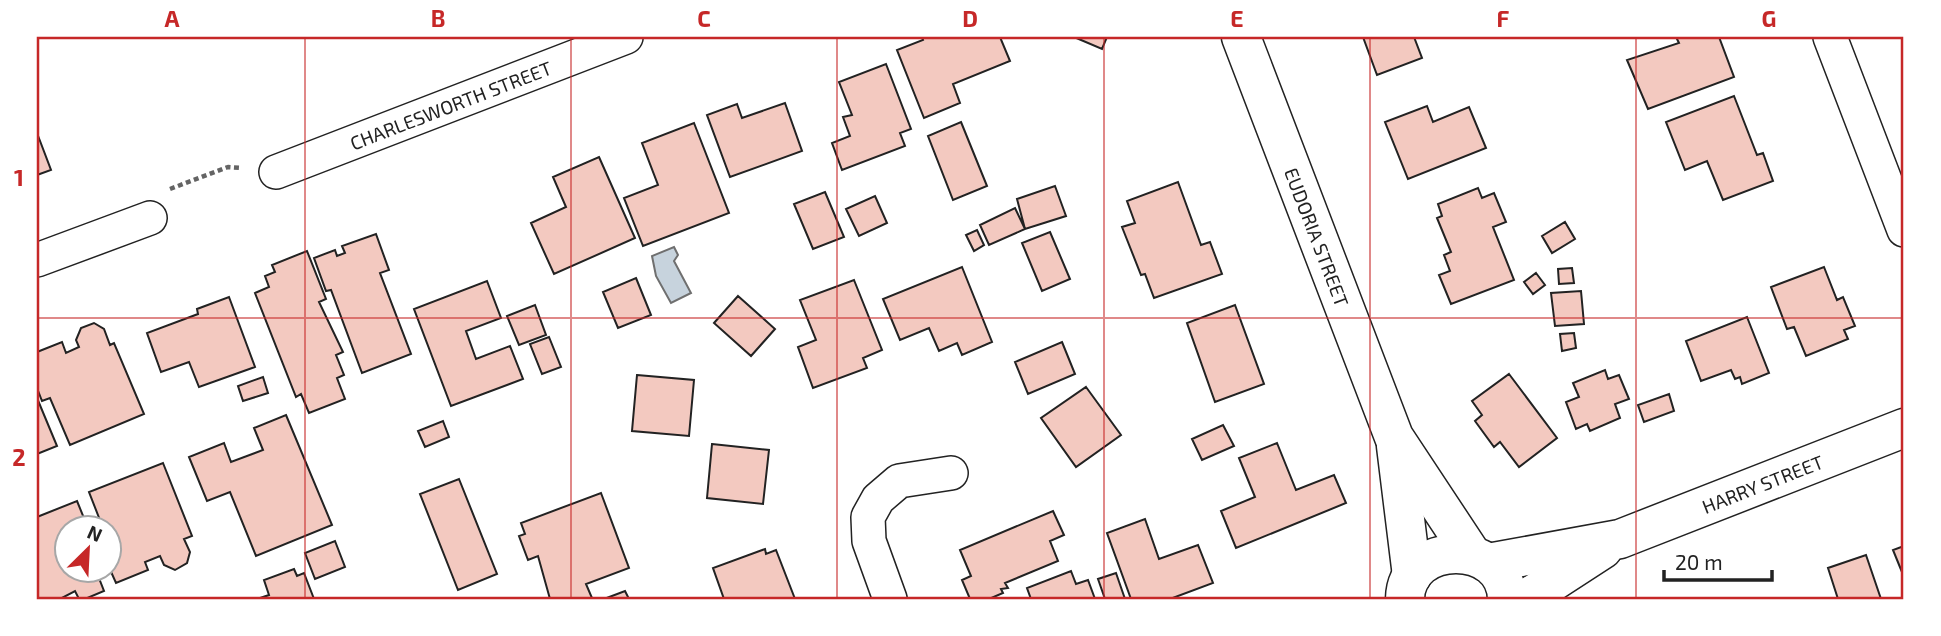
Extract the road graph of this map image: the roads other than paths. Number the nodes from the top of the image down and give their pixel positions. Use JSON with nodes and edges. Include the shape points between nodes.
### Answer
{"nodes":[{"id":1,"x":626,"y":37,"type":"edge"},
{"id":2,"x":1241,"y":37,"type":"edge"},
{"id":3,"x":1830,"y":37,"type":"edge"},
{"id":4,"x":276,"y":172,"type":"road end"},
{"id":5,"x":150,"y":218,"type":"road end"},
{"id":6,"x":1904,"y":230,"type":"edge"},
{"id":7,"x":37,"y":260,"type":"edge"},
{"id":8,"x":1904,"y":428,"type":"edge"},
{"id":9,"x":1394,"y":437,"type":"junction"},
{"id":10,"x":951,"y":473,"type":"dead end"},
{"id":11,"x":1620,"y":539,"type":"junction"},
{"id":12,"x":1480,"y":559,"type":"junction"},
{"id":13,"x":1404,"y":592,"type":"edge"},
{"id":14,"x":890,"y":599,"type":"edge"},
{"id":15,"x":1507,"y":599,"type":"edge"},
{"id":16,"x":1526,"y":599,"type":"edge"}],
"edges":[{"from":1,"to":4,"type":"street","name":"CHARLESWORTH STREET"},
{"from":2,"to":9,"type":"street","name":"EUDORIA STREET"},
{"from":3,"to":6,"type":"street"},
{"from":5,"to":7,"type":"street"},
{"from":8,"to":11,"type":"street","name":"HARRY STREET"},
{"from":9,"to":12,"type":"street","name":"EUDORIA STREET"},
{"from":9,"to":13,"type":"street","name":"EUDORIA STREET"},
{"from":10,"to":14,"type":"street","via":[[899,481],[878,499],[868,517],[869,541]]},
{"from":11,"to":12,"type":"street","name":"HARRY STREET"},
{"from":11,"to":16,"type":"street","name":"HARRY STREET"},
{"from":12,"to":13,"type":"street","name":"HARRY STREET","via":[[1449,553],[1428,560]]},
{"from":12,"to":15,"type":"street","name":"EUDORIA STREET","via":[[1500,576]]}]}
